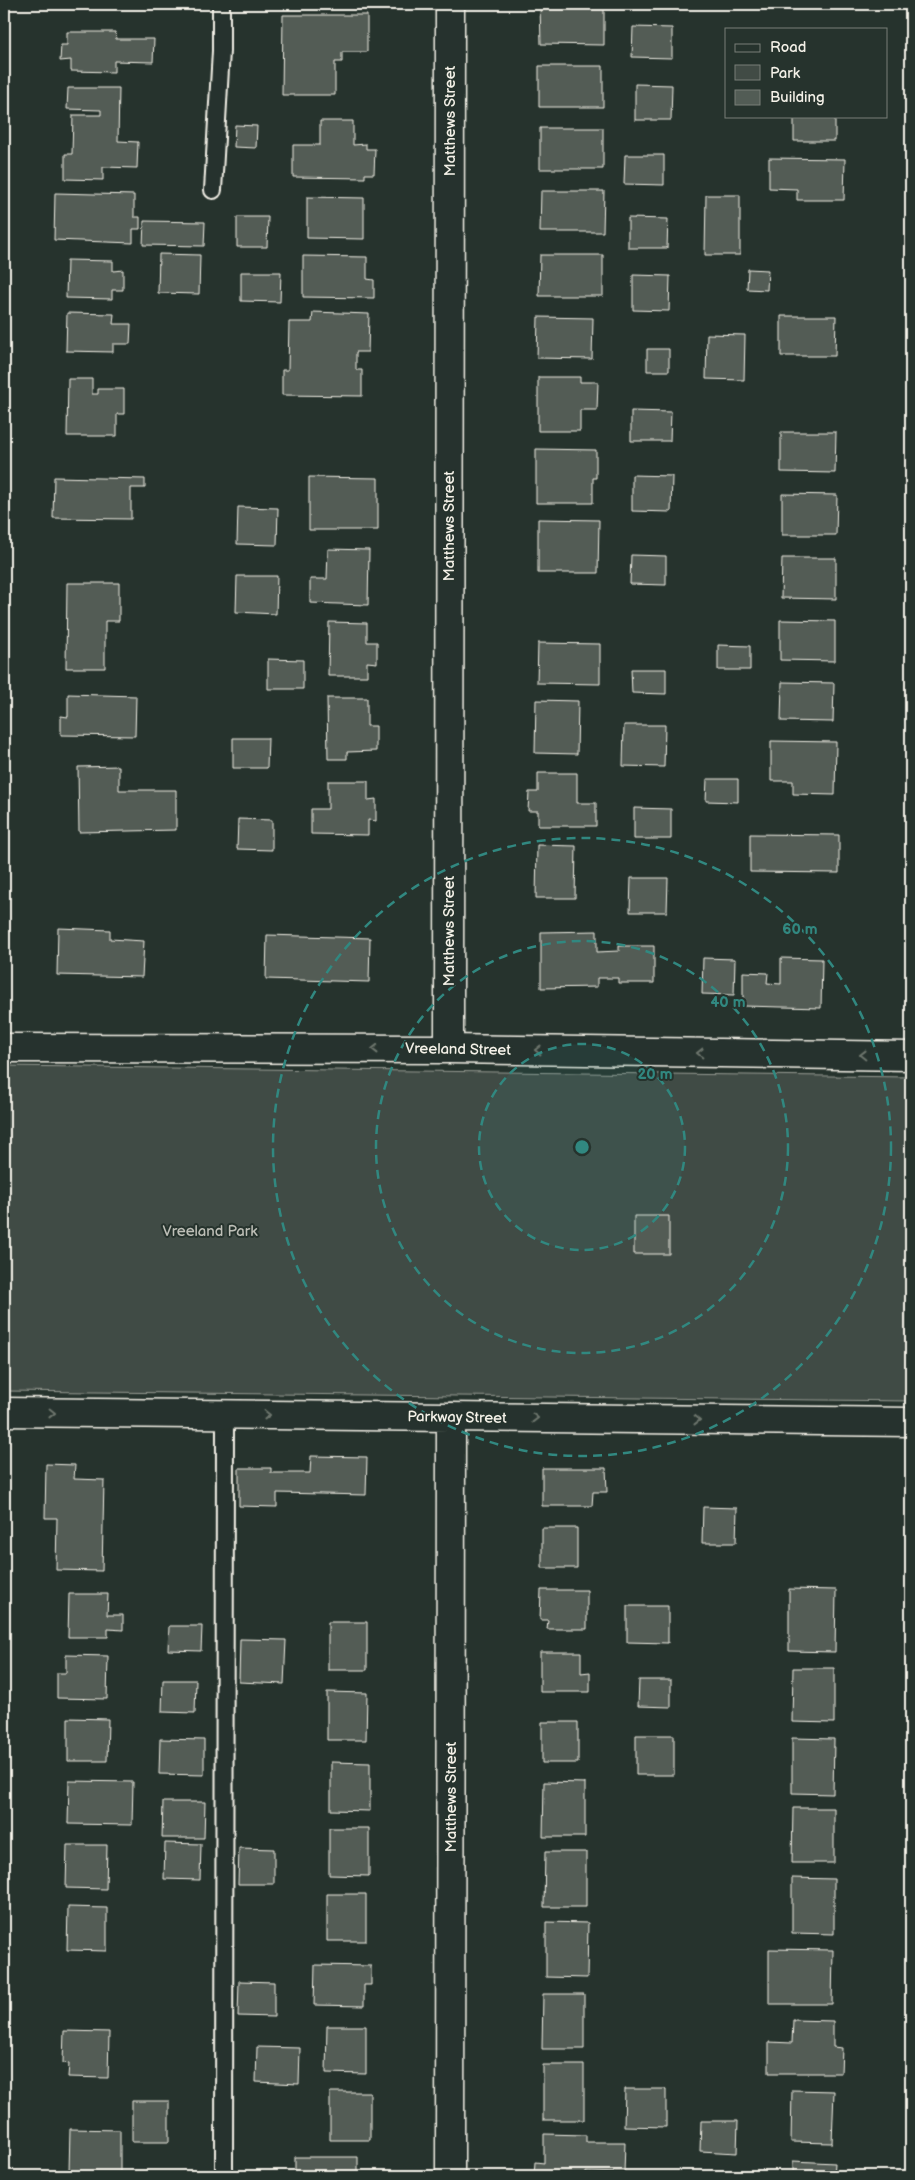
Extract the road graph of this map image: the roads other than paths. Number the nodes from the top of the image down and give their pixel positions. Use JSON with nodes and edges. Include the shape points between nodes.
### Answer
{"nodes":[{"id":1,"x":221,"y":4,"type":"edge"},
{"id":2,"x":450,"y":4,"type":"edge"},
{"id":3,"x":213,"y":190,"type":"dead end"},
{"id":4,"x":4,"y":1048,"type":"edge"},
{"id":5,"x":449,"y":1049,"type":"junction"},
{"id":6,"x":911,"y":1056,"type":"edge"},
{"id":7,"x":4,"y":1412,"type":"edge"},
{"id":8,"x":225,"y":1414,"type":"junction"},
{"id":9,"x":451,"y":1417,"type":"junction"},
{"id":10,"x":911,"y":1422,"type":"edge"},
{"id":11,"x":224,"y":2176,"type":"edge"},
{"id":12,"x":450,"y":2176,"type":"edge"}],
"edges":[{"from":1,"to":3,"type":"lane","via":[[222,51]]},
{"from":2,"to":5,"type":"street","name":"Matthews Street"},
{"from":5,"to":4,"type":"street","name":"Vreeland Street","one_way":true},
{"from":6,"to":5,"type":"street","name":"Vreeland Street","one_way":true},
{"from":7,"to":8,"type":"street","name":"Parkway Street","one_way":true},
{"from":8,"to":9,"type":"street","name":"Parkway Street","one_way":true},
{"from":8,"to":11,"type":"lane"},
{"from":9,"to":10,"type":"street","name":"Parkway Street","one_way":true},
{"from":9,"to":12,"type":"street","name":"Matthews Street"}]}
